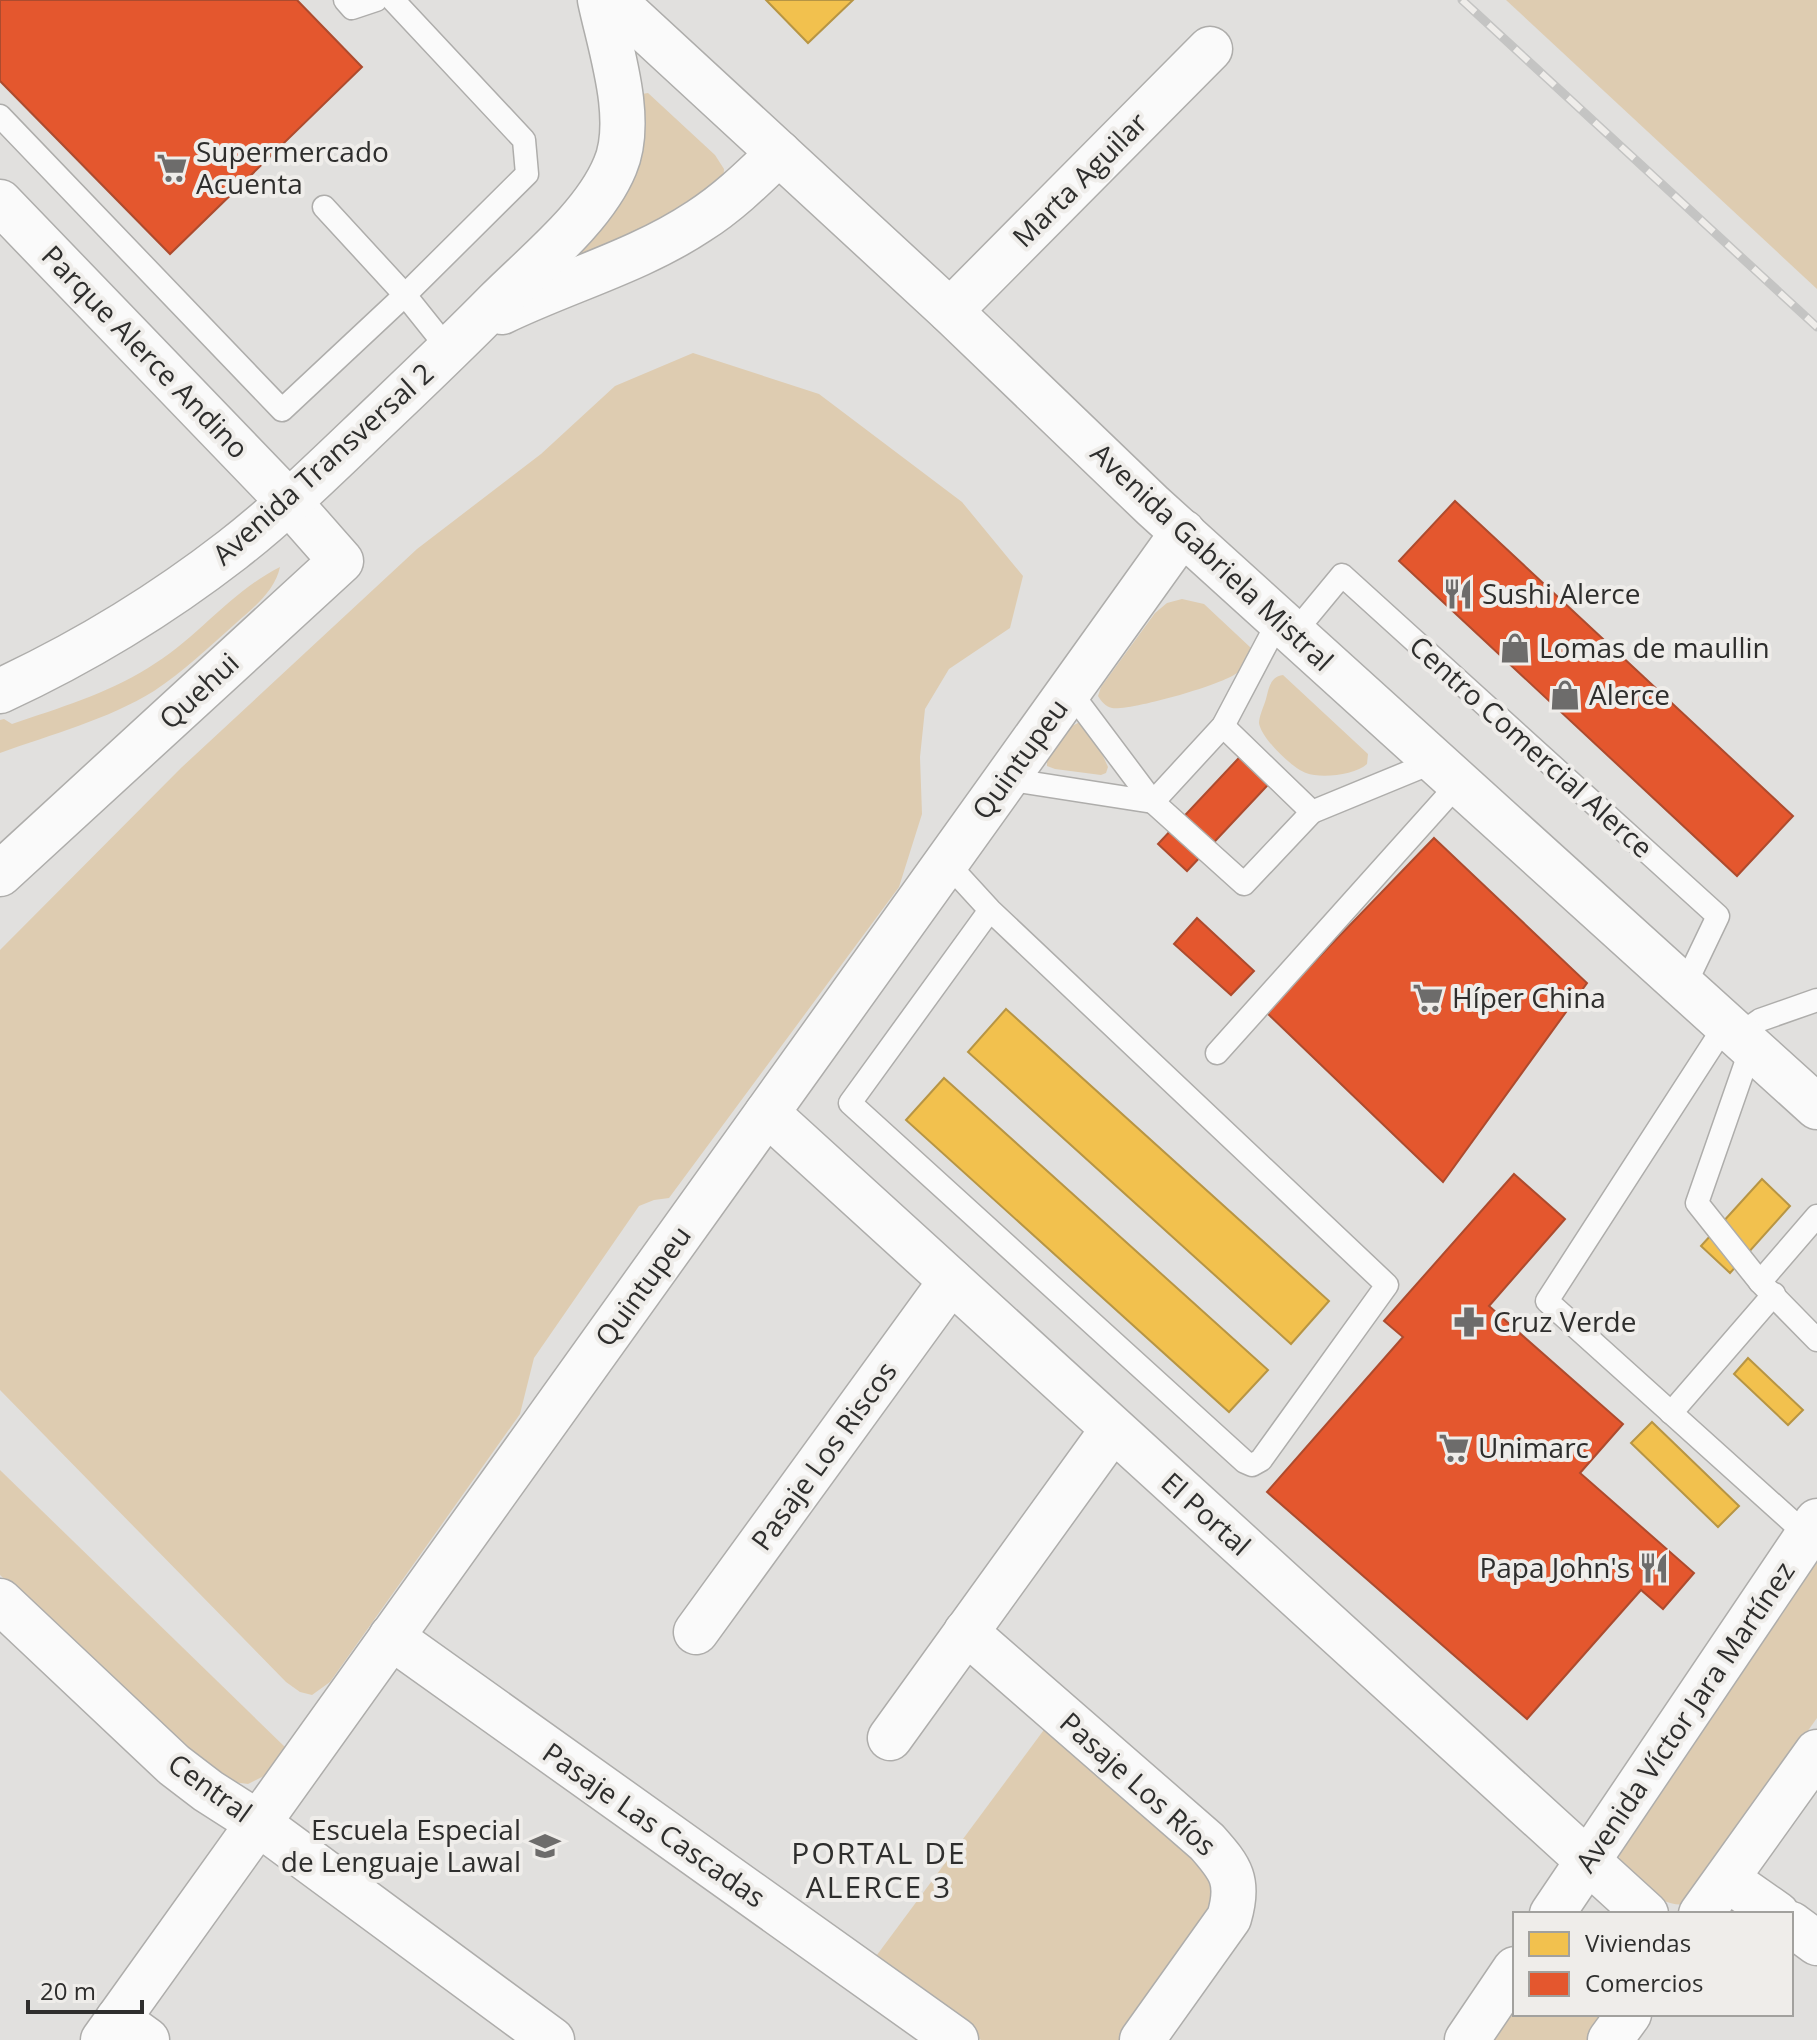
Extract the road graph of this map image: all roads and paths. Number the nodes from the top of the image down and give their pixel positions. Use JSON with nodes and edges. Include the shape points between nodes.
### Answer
{"nodes":[{"id":1,"x":345,"y":0,"type":"edge"},
{"id":2,"x":376,"y":0,"type":"edge"},
{"id":3,"x":393,"y":0,"type":"edge"},
{"id":4,"x":600,"y":0,"type":"edge"},
{"id":5,"x":613,"y":0,"type":"edge"},
{"id":6,"x":1210,"y":49,"type":"dead end"},
{"id":7,"x":0,"y":116,"type":"edge"},
{"id":8,"x":779,"y":153,"type":"junction"},
{"id":9,"x":0,"y":202,"type":"edge"},
{"id":10,"x":324,"y":207,"type":"dead end"},
{"id":11,"x":405,"y":295,"type":"junction"},
{"id":12,"x":950,"y":311,"type":"junction"},
{"id":13,"x":462,"y":338,"type":"junction"},
{"id":14,"x":289,"y":502,"type":"junction"},
{"id":15,"x":1183,"y":532,"type":"junction"},
{"id":16,"x":1287,"y":626,"type":"junction"},
{"id":17,"x":1069,"y":690,"type":"junction"},
{"id":18,"x":0,"y":691,"type":"edge"},
{"id":19,"x":1223,"y":726,"type":"junction"},
{"id":20,"x":1447,"y":772,"type":"junction"},
{"id":21,"x":1006,"y":779,"type":"junction"},
{"id":22,"x":1153,"y":802,"type":"junction"},
{"id":23,"x":1312,"y":812,"type":"junction"},
{"id":24,"x":946,"y":862,"type":"junction"},
{"id":25,"x":0,"y":874,"type":"edge"},
{"id":26,"x":990,"y":910,"type":"junction"},
{"id":27,"x":1684,"y":987,"type":"junction"},
{"id":28,"x":1817,"y":1000,"type":"edge"},
{"id":29,"x":1738,"y":1036,"type":"junction"},
{"id":30,"x":1217,"y":1053,"type":"dead end"},
{"id":31,"x":1817,"y":1107,"type":"edge"},
{"id":32,"x":767,"y":1113,"type":"junction"},
{"id":33,"x":1817,"y":1216,"type":"edge"},
{"id":34,"x":951,"y":1281,"type":"junction"},
{"id":35,"x":1767,"y":1288,"type":"junction"},
{"id":36,"x":1817,"y":1340,"type":"edge"},
{"id":37,"x":1671,"y":1413,"type":"junction"},
{"id":38,"x":1113,"y":1429,"type":"junction"},
{"id":39,"x":1812,"y":1528,"type":"edge"},
{"id":40,"x":0,"y":1601,"type":"edge"},
{"id":41,"x":696,"y":1632,"type":"dead end"},
{"id":42,"x":966,"y":1632,"type":"junction"},
{"id":43,"x":391,"y":1637,"type":"junction"},
{"id":44,"x":890,"y":1738,"type":"dead end"},
{"id":45,"x":1817,"y":1752,"type":"edge"},
{"id":46,"x":258,"y":1823,"type":"junction"},
{"id":47,"x":1587,"y":1862,"type":"junction"},
{"id":48,"x":1727,"y":1879,"type":"junction"},
{"id":49,"x":1553,"y":1912,"type":"edge"},
{"id":50,"x":1644,"y":1912,"type":"edge"},
{"id":51,"x":1702,"y":1912,"type":"edge"},
{"id":52,"x":1774,"y":1912,"type":"edge"},
{"id":53,"x":1793,"y":1925,"type":"edge"},
{"id":54,"x":1817,"y":1943,"type":"edge"},
{"id":55,"x":1513,"y":1972,"type":"edge"},
{"id":56,"x":1628,"y":2016,"type":"edge"},
{"id":57,"x":123,"y":2033,"type":"edge"},
{"id":58,"x":552,"y":2040,"type":"edge"},
{"id":59,"x":956,"y":2040,"type":"edge"},
{"id":60,"x":1142,"y":2040,"type":"edge"},
{"id":61,"x":1467,"y":2040,"type":"edge"},
{"id":62,"x":1610,"y":2040,"type":"edge"}],
"edges":[{"from":1,"to":2,"type":"lane","via":[[352,8]]},
{"from":3,"to":11,"type":"lane","via":[[524,140],[527,174]]},
{"from":4,"to":13,"type":"street","name":"Avenida Transversal 2","via":[[619,88],[622,145],[616,165],[578,220]]},
{"from":5,"to":8,"type":"street","name":"Avenida Gabriela Mistral"},
{"from":6,"to":12,"type":"street","name":"Marta Aguilar"},
{"from":7,"to":11,"type":"lane","via":[[282,410]]},
{"from":8,"to":12,"type":"street","name":"Avenida Gabriela Mistral"},
{"from":8,"to":13,"type":"street","name":"Avenida Transversal 2","via":[[698,222],[649,249],[549,290]]},
{"from":9,"to":14,"type":"street","name":"Parque Alerce Andino"},
{"from":10,"to":11,"type":"lane"},
{"from":11,"to":13,"type":"lane"},
{"from":12,"to":15,"type":"street","name":"Avenida Gabriela Mistral"},
{"from":13,"to":14,"type":"street","name":"Avenida Transversal 2"},
{"from":14,"to":18,"type":"street","name":"Avenida Transversal 2","via":[[161,601]]},
{"from":14,"to":25,"type":"street","name":"Quehui","via":[[341,561]]},
{"from":15,"to":16,"type":"street","name":"Avenida Gabriela Mistral"},
{"from":15,"to":17,"type":"street","name":"Quintupeu"},
{"from":16,"to":19,"type":"lane"},
{"from":16,"to":20,"type":"street","name":"Avenida Gabriela Mistral"},
{"from":16,"to":27,"type":"lane","name":"Centro Comercial Alerce","via":[[1342,575],[1718,916]]},
{"from":17,"to":21,"type":"street","name":"Quintupeu"},
{"from":17,"to":22,"type":"lane"},
{"from":19,"to":22,"type":"lane"},
{"from":19,"to":23,"type":"lane"},
{"from":20,"to":23,"type":"lane"},
{"from":20,"to":27,"type":"street","name":"Avenida Gabriela Mistral"},
{"from":20,"to":30,"type":"lane"},
{"from":21,"to":22,"type":"lane"},
{"from":21,"to":24,"type":"street","name":"Quintupeu"},
{"from":22,"to":23,"type":"lane","via":[[1244,884]]},
{"from":24,"to":26,"type":"lane"},
{"from":24,"to":32,"type":"street","name":"Quintupeu"},
{"from":26,"to":26,"type":"lane","via":[[1387,1285],[1261,1460],[1252,1465],[850,1103]]},
{"from":27,"to":29,"type":"street","name":"Avenida Gabriela Mistral"},
{"from":28,"to":29,"type":"lane","via":[[1760,1020]]},
{"from":29,"to":31,"type":"street","name":"Avenida Gabriela Mistral"},
{"from":29,"to":35,"type":"lane","via":[[1697,1203]]},
{"from":29,"to":37,"type":"lane","via":[[1624,1181],[1547,1301]]},
{"from":32,"to":34,"type":"street","name":"El Portal"},
{"from":32,"to":43,"type":"street","name":"Quintupeu"},
{"from":33,"to":35,"type":"lane"},
{"from":34,"to":38,"type":"street","name":"El Portal"},
{"from":34,"to":41,"type":"street","name":"Pasaje Los Riscos"},
{"from":35,"to":36,"type":"lane"},
{"from":35,"to":37,"type":"lane"},
{"from":37,"to":39,"type":"lane"},
{"from":38,"to":42,"type":"street"},
{"from":38,"to":47,"type":"street","name":"El Portal"},
{"from":39,"to":47,"type":"street","name":"Avenida Víctor Jara Martínez"},
{"from":40,"to":46,"type":"street","name":"Central","via":[[174,1765]]},
{"from":42,"to":44,"type":"street"},
{"from":42,"to":60,"type":"street","name":"Pasaje Los Ríos","via":[[1207,1842],[1233,1878],[1229,1918]]},
{"from":43,"to":46,"type":"street","name":"Quintupeu"},
{"from":43,"to":59,"type":"street","name":"Pasaje Las Cascadas"},
{"from":45,"to":48,"type":"street"},
{"from":46,"to":57,"type":"street","name":"Quintupeu"},
{"from":46,"to":58,"type":"street","name":"Central"},
{"from":47,"to":49,"type":"street","name":"Avenida Víctor Jara Martínez"},
{"from":47,"to":50,"type":"street","name":"El Portal"},
{"from":48,"to":51,"type":"street"},
{"from":48,"to":52,"type":"street"},
{"from":53,"to":54,"type":"street"},
{"from":55,"to":61,"type":"street"},
{"from":56,"to":62,"type":"street"}]}
